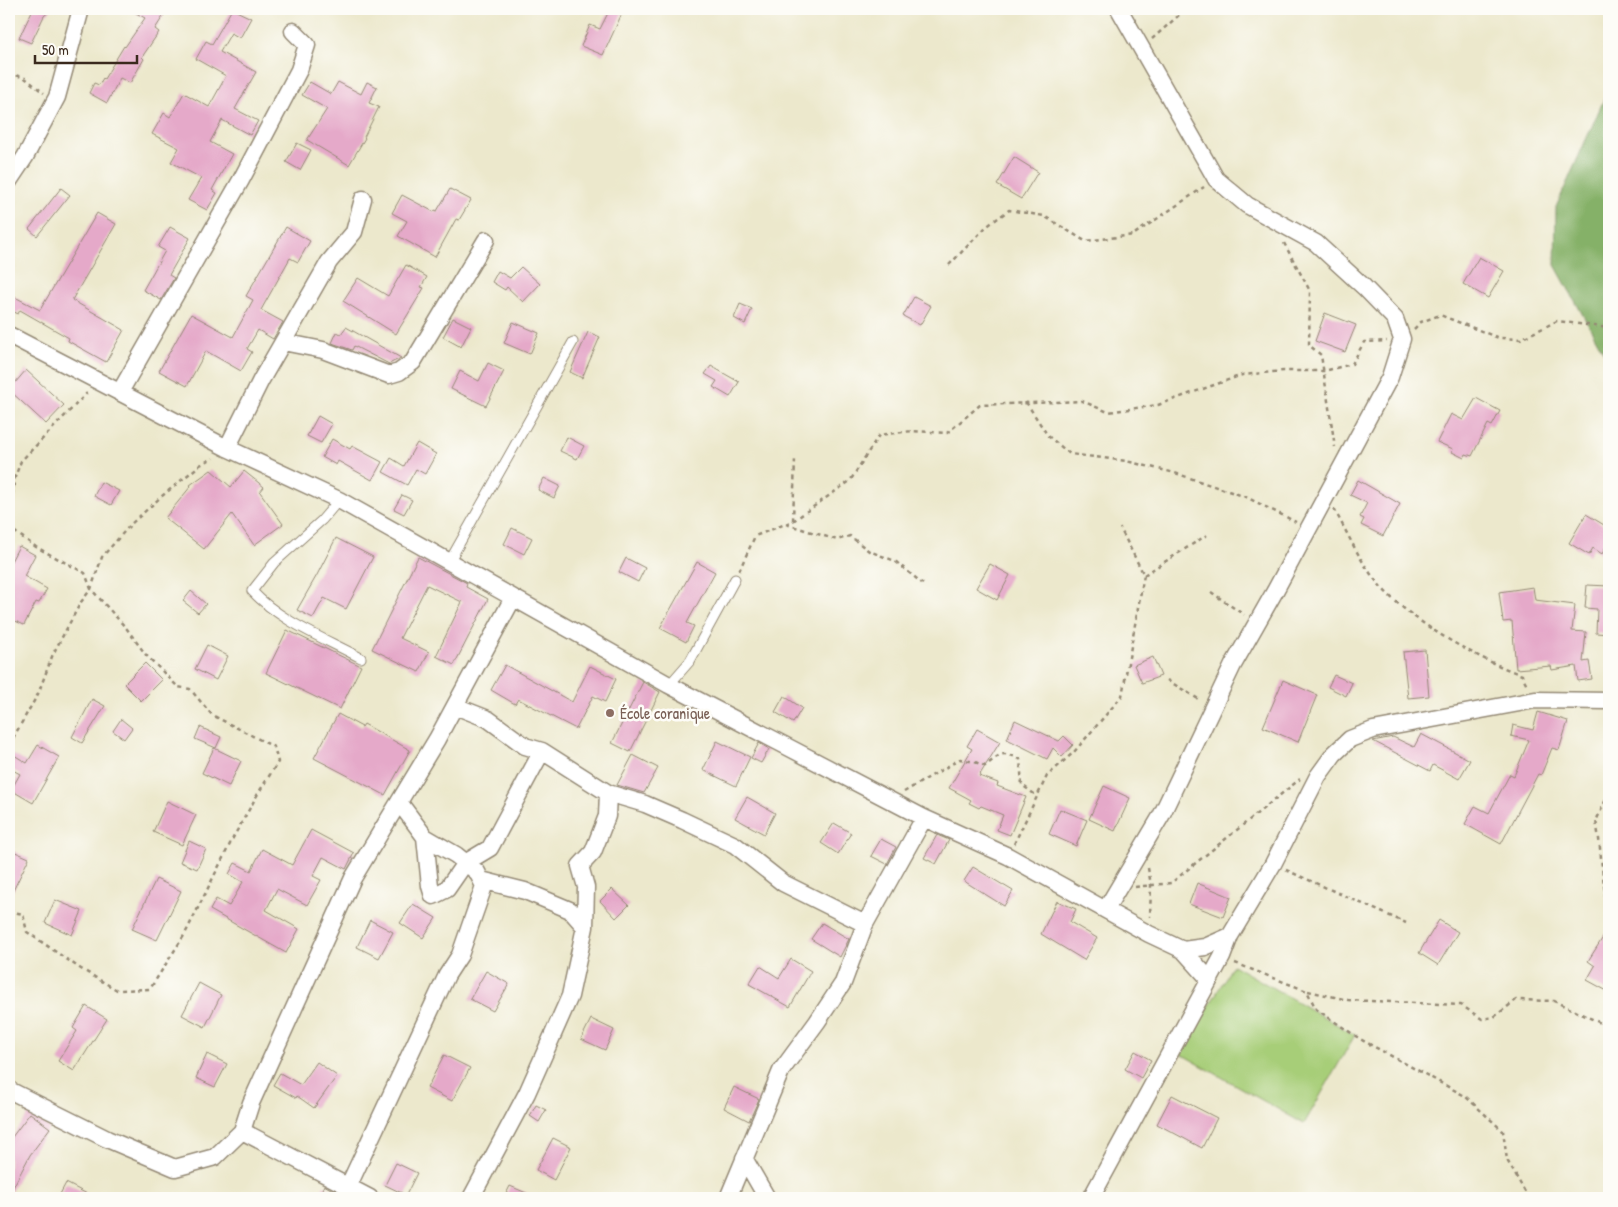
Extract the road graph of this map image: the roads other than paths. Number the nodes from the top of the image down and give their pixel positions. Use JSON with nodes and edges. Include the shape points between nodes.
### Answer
{"nodes":[{"id":1,"x":81,"y":9,"type":"edge"},
{"id":2,"x":1119,"y":9,"type":"edge"},
{"id":3,"x":293,"y":31,"type":"dead end"},
{"id":4,"x":9,"y":181,"type":"edge"},
{"id":5,"x":364,"y":200,"type":"dead end"},
{"id":6,"x":486,"y":240,"type":"dead end"},
{"id":7,"x":9,"y":335,"type":"edge"},
{"id":8,"x":283,"y":342,"type":"junction"},
{"id":9,"x":573,"y":342,"type":"dead end"},
{"id":10,"x":120,"y":392,"type":"junction"},
{"id":11,"x":227,"y":448,"type":"junction"},
{"id":12,"x":339,"y":500,"type":"junction"},
{"id":13,"x":449,"y":562,"type":"junction"},
{"id":14,"x":735,"y":579,"type":"road end"},
{"id":15,"x":513,"y":598,"type":"junction"},
{"id":16,"x":361,"y":658,"type":"dead end"},
{"id":17,"x":669,"y":685,"type":"junction"},
{"id":18,"x":1609,"y":701,"type":"edge"},
{"id":19,"x":455,"y":706,"type":"junction"},
{"id":20,"x":542,"y":750,"type":"junction"},
{"id":21,"x":608,"y":793,"type":"junction"},
{"id":22,"x":399,"y":802,"type":"junction"},
{"id":23,"x":924,"y":818,"type":"junction"},
{"id":24,"x":425,"y":837,"type":"junction"},
{"id":25,"x":465,"y":863,"type":"junction"},
{"id":26,"x":481,"y":880,"type":"junction"},
{"id":27,"x":1106,"y":909,"type":"junction"},
{"id":28,"x":865,"y":924,"type":"junction"},
{"id":29,"x":585,"y":927,"type":"junction"},
{"id":30,"x":1230,"y":936,"type":"junction"},
{"id":31,"x":1183,"y":950,"type":"junction"},
{"id":32,"x":1208,"y":979,"type":"junction"},
{"id":33,"x":9,"y":1090,"type":"edge"},
{"id":34,"x":242,"y":1131,"type":"junction"},
{"id":35,"x":744,"y":1158,"type":"junction"},
{"id":36,"x":348,"y":1187,"type":"junction"},
{"id":37,"x":370,"y":1198,"type":"edge"},
{"id":38,"x":471,"y":1198,"type":"edge"},
{"id":39,"x":728,"y":1198,"type":"edge"},
{"id":40,"x":767,"y":1198,"type":"edge"},
{"id":41,"x":1091,"y":1198,"type":"edge"}],
"edges":[{"from":1,"to":4,"type":"street","via":[[57,97]]},
{"from":2,"to":27,"type":"street","via":[[1216,179],[1247,205],[1316,243],[1395,319],[1402,339],[1390,377],[1233,665],[1161,816]]},
{"from":3,"to":10,"type":"street","via":[[307,45],[299,70],[241,180]]},
{"from":5,"to":8,"type":"street","via":[[354,232],[329,262]]},
{"from":6,"to":8,"type":"street","via":[[412,362],[399,372],[389,375],[323,350]]},
{"from":7,"to":10,"type":"street"},
{"from":8,"to":11,"type":"street"},
{"from":9,"to":13,"type":"lane"},
{"from":10,"to":11,"type":"street"},
{"from":11,"to":12,"type":"street"},
{"from":12,"to":13,"type":"street"},
{"from":12,"to":16,"type":"lane","via":[[322,520],[274,563],[252,591],[262,602],[291,621]]},
{"from":13,"to":15,"type":"street"},
{"from":14,"to":17,"type":"lane","via":[[690,661]]},
{"from":15,"to":17,"type":"street"},
{"from":15,"to":19,"type":"street"},
{"from":17,"to":23,"type":"street"},
{"from":18,"to":30,"type":"street","via":[[1535,700],[1373,730],[1350,739],[1318,776],[1273,864]]},
{"from":19,"to":20,"type":"street","via":[[488,719],[524,746]]},
{"from":19,"to":22,"type":"street"},
{"from":20,"to":21,"type":"street"},
{"from":20,"to":25,"type":"street","via":[[490,848]]},
{"from":21,"to":28,"type":"street","via":[[652,807],[735,845],[783,883]]},
{"from":21,"to":29,"type":"street","via":[[607,816],[593,852],[580,866],[586,886]]},
{"from":22,"to":24,"type":"street"},
{"from":22,"to":34,"type":"street","via":[[353,878],[251,1103]]},
{"from":23,"to":27,"type":"street","via":[[1008,856]]},
{"from":23,"to":28,"type":"street"},
{"from":24,"to":25,"type":"street"},
{"from":24,"to":25,"type":"street","via":[[433,896],[447,889]]},
{"from":25,"to":26,"type":"street","via":[[477,872]]},
{"from":26,"to":29,"type":"street","via":[[525,891],[570,910]]},
{"from":26,"to":36,"type":"street","via":[[484,886],[460,955],[447,976]]},
{"from":27,"to":31,"type":"street"},
{"from":28,"to":35,"type":"street","via":[[843,982],[781,1071]]},
{"from":29,"to":38,"type":"street","via":[[570,996],[527,1093]]},
{"from":30,"to":31,"type":"street","via":[[1206,947]]},
{"from":30,"to":32,"type":"street"},
{"from":31,"to":32,"type":"street"},
{"from":32,"to":41,"type":"street"},
{"from":33,"to":34,"type":"street","via":[[107,1139],[175,1168],[215,1157]]},
{"from":34,"to":36,"type":"street"},
{"from":35,"to":39,"type":"street"},
{"from":35,"to":40,"type":"street"},
{"from":36,"to":37,"type":"street"}]}
